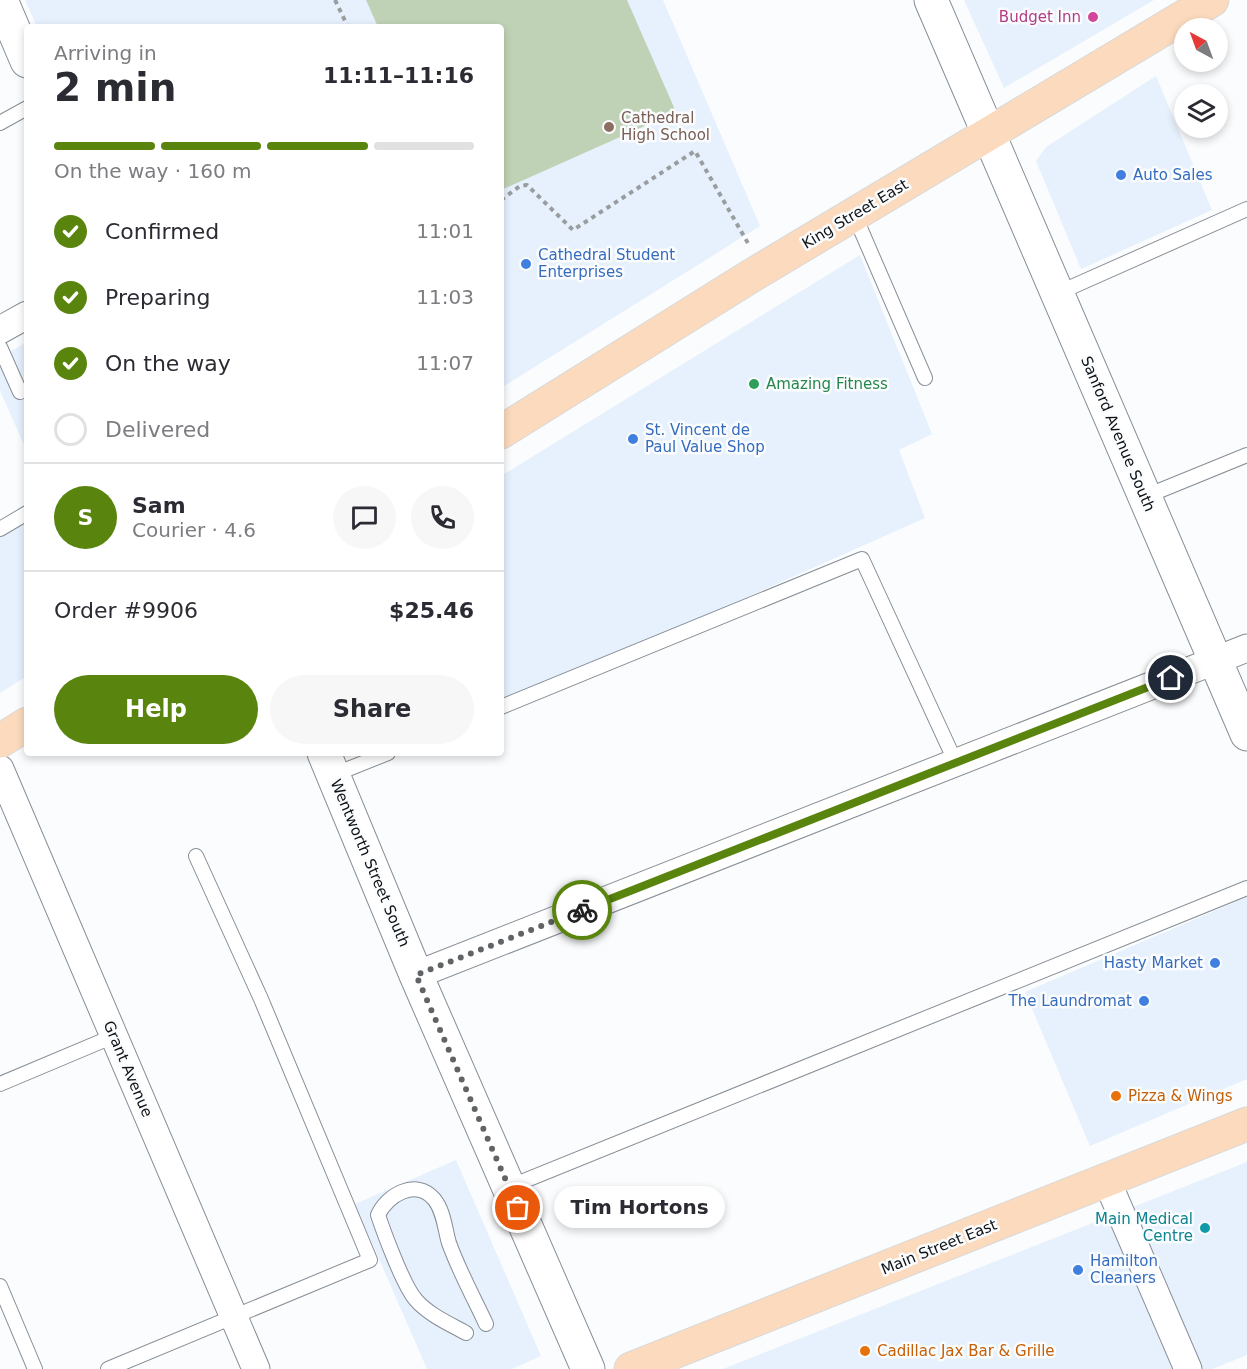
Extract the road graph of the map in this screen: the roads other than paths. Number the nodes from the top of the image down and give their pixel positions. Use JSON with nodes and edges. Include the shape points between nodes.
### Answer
{"nodes":[{"id":1,"x":1,"y":0,"type":"edge"},
{"id":2,"x":931,"y":0,"type":"edge"},
{"id":3,"x":1212,"y":0,"type":"edge"},
{"id":4,"x":24,"y":54,"type":"edge"},
{"id":5,"x":24,"y":110,"type":"edge"},
{"id":6,"x":0,"y":123,"type":"edge"},
{"id":7,"x":990,"y":134,"type":"junction"},
{"id":8,"x":1247,"y":209,"type":"edge"},
{"id":9,"x":854,"y":214,"type":"junction"},
{"id":10,"x":1058,"y":293,"type":"junction"},
{"id":11,"x":24,"y":317,"type":"edge"},
{"id":12,"x":0,"y":330,"type":"edge"},
{"id":13,"x":0,"y":347,"type":"edge"},
{"id":14,"x":925,"y":378,"type":"dead end"},
{"id":15,"x":20,"y":392,"type":"dead end"},
{"id":16,"x":504,"y":430,"type":"edge"},
{"id":17,"x":1247,"y":456,"type":"edge"},
{"id":18,"x":1144,"y":497,"type":"junction"},
{"id":19,"x":24,"y":515,"type":"edge"},
{"id":20,"x":0,"y":529,"type":"edge"},
{"id":21,"x":1247,"y":648,"type":"edge"},
{"id":22,"x":1215,"y":660,"type":"junction"},
{"id":23,"x":504,"y":706,"type":"edge"},
{"id":24,"x":24,"y":726,"type":"edge"},
{"id":25,"x":1247,"y":734,"type":"edge"},
{"id":26,"x":0,"y":741,"type":"edge"},
{"id":27,"x":372,"y":756,"type":"edge"},
{"id":28,"x":956,"y":763,"type":"junction"},
{"id":29,"x":328,"y":764,"type":"edge"},
{"id":30,"x":0,"y":769,"type":"edge"},
{"id":31,"x":196,"y":856,"type":"dead end"},
{"id":32,"x":1247,"y":888,"type":"edge"},
{"id":33,"x":416,"y":975,"type":"junction"},
{"id":34,"x":114,"y":1036,"type":"junction"},
{"id":35,"x":0,"y":1084,"type":"edge"},
{"id":36,"x":1247,"y":1124,"type":"edge"},
{"id":37,"x":1107,"y":1181,"type":"junction"},
{"id":38,"x":509,"y":1186,"type":"junction"},
{"id":39,"x":0,"y":1286,"type":"edge"},
{"id":40,"x":234,"y":1317,"type":"junction"},
{"id":41,"x":486,"y":1324,"type":"dead end"},
{"id":42,"x":466,"y":1333,"type":"dead end"},
{"id":43,"x":34,"y":1369,"type":"edge"},
{"id":44,"x":108,"y":1369,"type":"edge"},
{"id":45,"x":256,"y":1369,"type":"edge"},
{"id":46,"x":588,"y":1369,"type":"edge"},
{"id":47,"x":631,"y":1369,"type":"edge"},
{"id":48,"x":1188,"y":1369,"type":"edge"}],
"edges":[{"from":1,"to":4,"type":"street"},
{"from":2,"to":7,"type":"street","name":"Sanford Avenue South"},
{"from":3,"to":7,"type":"main road","name":"King Street East"},
{"from":5,"to":6,"type":"lane"},
{"from":7,"to":9,"type":"main road","name":"King Street East"},
{"from":7,"to":10,"type":"street","name":"Sanford Avenue South"},
{"from":8,"to":10,"type":"lane"},
{"from":9,"to":14,"type":"lane"},
{"from":9,"to":16,"type":"main road","name":"King Street East"},
{"from":10,"to":18,"type":"street","name":"Sanford Avenue South"},
{"from":11,"to":12,"type":"street"},
{"from":13,"to":15,"type":"lane"},
{"from":17,"to":18,"type":"lane"},
{"from":18,"to":22,"type":"street","name":"Sanford Avenue South"},
{"from":19,"to":20,"type":"lane"},
{"from":21,"to":22,"type":"street"},
{"from":22,"to":25,"type":"street","name":"Sanford Avenue South"},
{"from":22,"to":28,"type":"street"},
{"from":23,"to":28,"type":"lane","via":[[862,559]]},
{"from":24,"to":26,"type":"main road"},
{"from":27,"to":29,"type":"lane"},
{"from":28,"to":33,"type":"street"},
{"from":29,"to":33,"type":"street","name":"Wentworth Street South"},
{"from":30,"to":34,"type":"street","name":"Grant Avenue"},
{"from":31,"to":40,"type":"lane","via":[[370,1260]]},
{"from":32,"to":38,"type":"lane"},
{"from":33,"to":38,"type":"street","name":"Wentworth Street South"},
{"from":34,"to":35,"type":"lane"},
{"from":34,"to":40,"type":"street","name":"Grant Avenue"},
{"from":36,"to":37,"type":"main road","name":"Main Street East"},
{"from":37,"to":47,"type":"main road","name":"Main Street East"},
{"from":37,"to":48,"type":"street"},
{"from":38,"to":46,"type":"street","name":"Wentworth Street South"},
{"from":39,"to":43,"type":"lane"},
{"from":40,"to":44,"type":"lane"},
{"from":40,"to":45,"type":"street","name":"Grant Avenue"},
{"from":41,"to":42,"type":"lane","via":[[450,1245],[436,1202],[423,1191],[394,1196],[378,1215],[409,1288],[416,1300],[434,1315]]}]}
